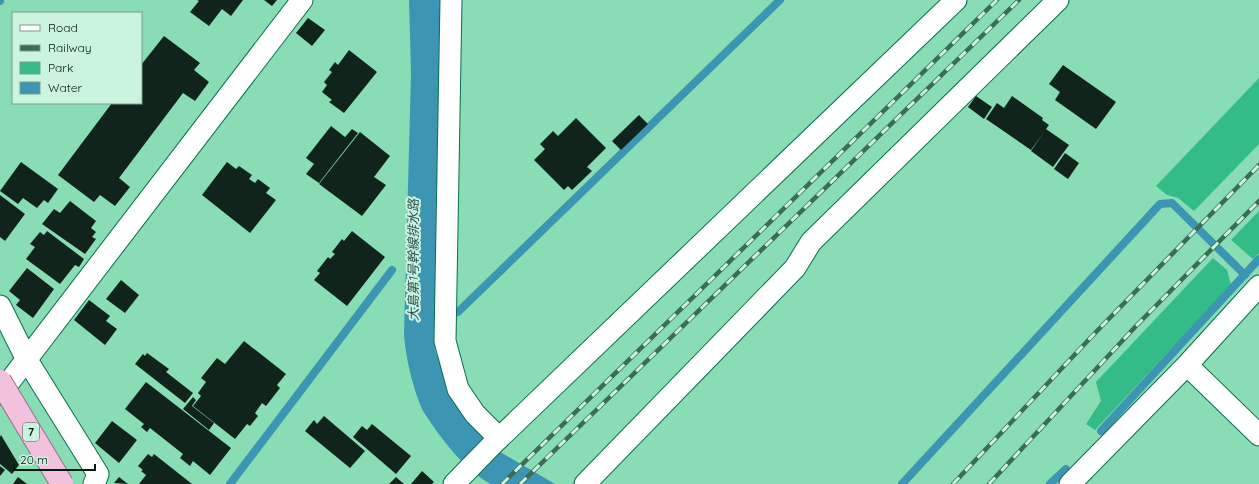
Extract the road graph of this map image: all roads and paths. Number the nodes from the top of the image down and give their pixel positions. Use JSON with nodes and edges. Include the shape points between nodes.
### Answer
{"nodes":[{"id":1,"x":302,"y":0,"type":"edge"},
{"id":2,"x":451,"y":0,"type":"edge"},
{"id":3,"x":956,"y":0,"type":"edge"},
{"id":4,"x":1058,"y":0,"type":"edge"},
{"id":5,"x":1259,"y":286,"type":"edge"},
{"id":6,"x":0,"y":306,"type":"edge"},
{"id":7,"x":27,"y":360,"type":"junction"},
{"id":8,"x":1187,"y":365,"type":"junction"},
{"id":9,"x":0,"y":381,"type":"edge"},
{"id":10,"x":0,"y":394,"type":"edge"},
{"id":11,"x":1259,"y":435,"type":"edge"},
{"id":12,"x":496,"y":442,"type":"junction"},
{"id":13,"x":457,"y":480,"type":"edge"},
{"id":14,"x":62,"y":484,"type":"edge"},
{"id":15,"x":94,"y":484,"type":"edge"},
{"id":16,"x":586,"y":484,"type":"edge"},
{"id":17,"x":1070,"y":484,"type":"edge"}],
"edges":[{"from":1,"to":7,"type":"street"},
{"from":2,"to":12,"type":"street","via":[[445,341],[458,389]]},
{"from":3,"to":12,"type":"street"},
{"from":4,"to":16,"type":"street","via":[[811,242],[795,268]]},
{"from":5,"to":8,"type":"street"},
{"from":6,"to":7,"type":"street"},
{"from":7,"to":10,"type":"street"},
{"from":7,"to":15,"type":"street","via":[[98,474]]},
{"from":8,"to":11,"type":"street"},
{"from":8,"to":17,"type":"street"},
{"from":9,"to":14,"type":"main road","number":"7","bridge":true},
{"from":12,"to":13,"type":"street"}]}
